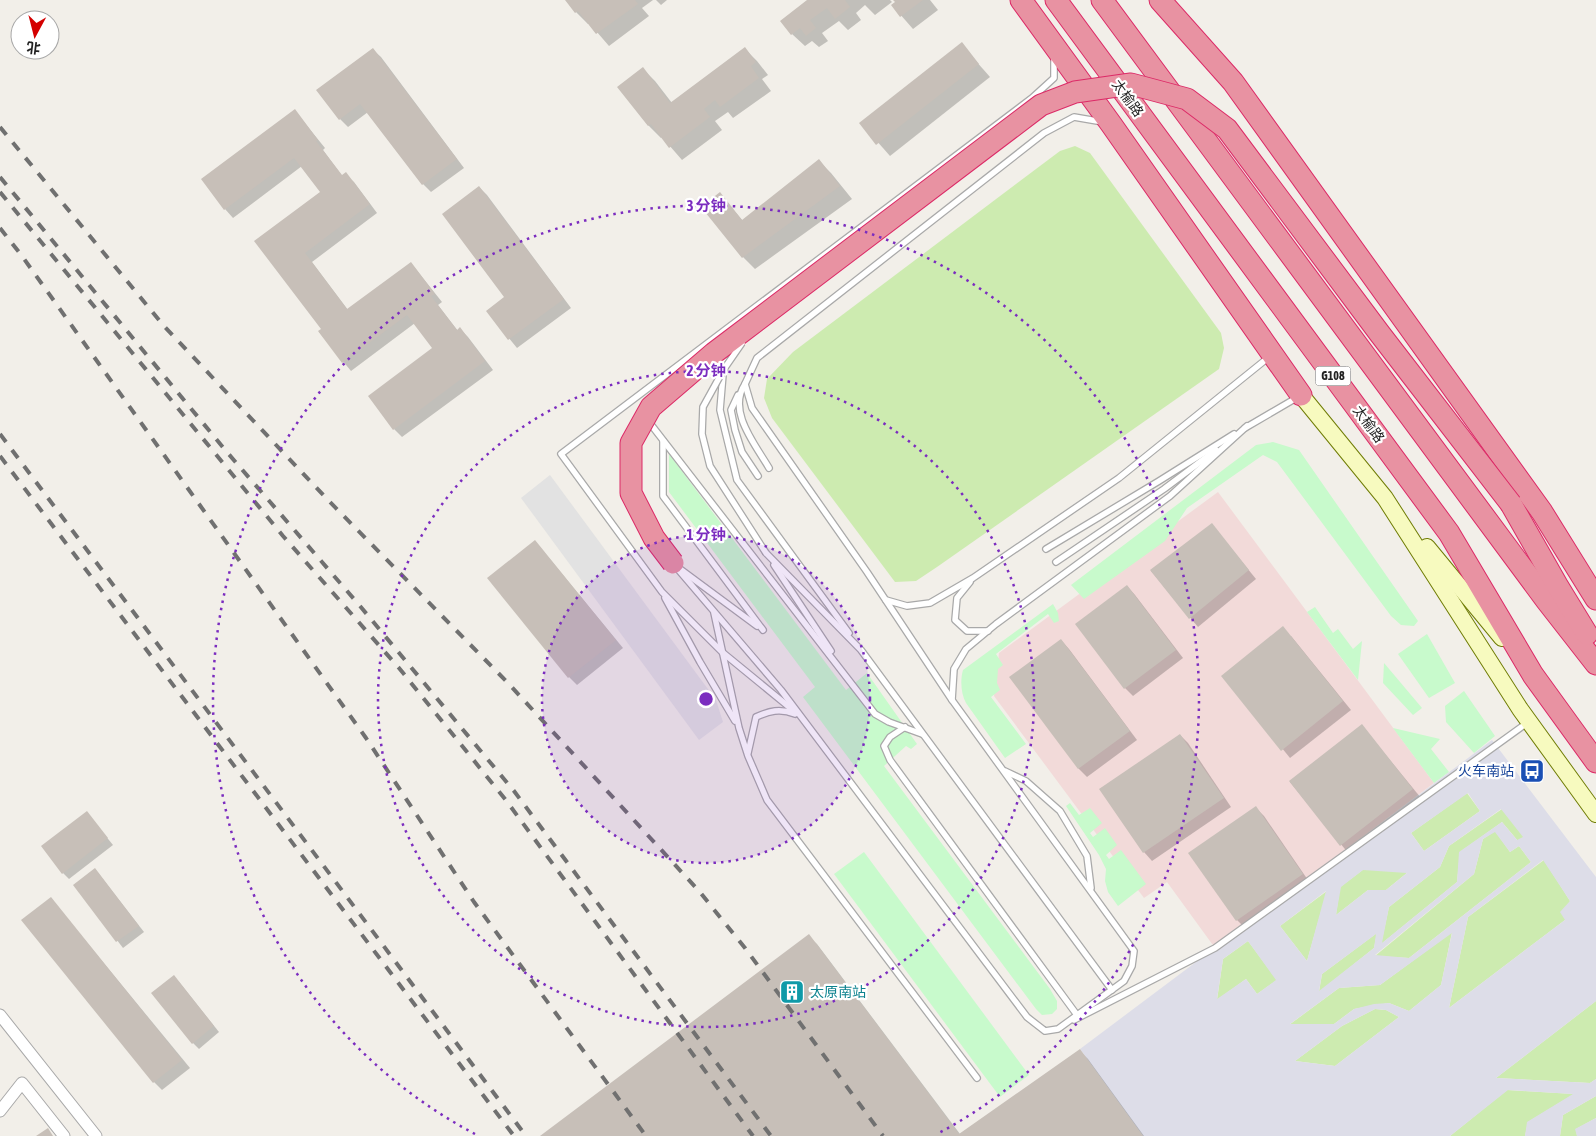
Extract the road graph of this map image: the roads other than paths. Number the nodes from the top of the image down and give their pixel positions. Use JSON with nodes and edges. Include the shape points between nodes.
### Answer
{"nodes":[{"id":1,"x":1021,"y":0,"type":"edge"},
{"id":2,"x":1056,"y":0,"type":"edge"},
{"id":3,"x":1102,"y":0,"type":"edge"},
{"id":4,"x":1160,"y":0,"type":"edge"},
{"id":5,"x":1054,"y":44,"type":"junction"},
{"id":6,"x":1111,"y":124,"type":"junction"},
{"id":7,"x":758,"y":320,"type":"junction"},
{"id":8,"x":726,"y":329,"type":"junction"},
{"id":9,"x":1273,"y":354,"type":"junction"},
{"id":10,"x":745,"y":384,"type":"junction"},
{"id":11,"x":739,"y":392,"type":"junction"},
{"id":12,"x":1301,"y":395,"type":"junction"},
{"id":13,"x":632,"y":401,"type":"junction"},
{"id":14,"x":637,"y":407,"type":"dead end"},
{"id":15,"x":642,"y":414,"type":"dead end"},
{"id":16,"x":1247,"y":426,"type":"junction"},
{"id":17,"x":663,"y":441,"type":"junction"},
{"id":18,"x":769,"y":468,"type":"dead end"},
{"id":19,"x":758,"y":476,"type":"dead end"},
{"id":20,"x":1385,"y":498,"type":"junction"},
{"id":21,"x":1512,"y":504,"type":"junction"},
{"id":22,"x":1046,"y":549,"type":"dead end"},
{"id":23,"x":766,"y":553,"type":"junction"},
{"id":24,"x":1056,"y":562,"type":"dead end"},
{"id":25,"x":673,"y":563,"type":"junction"},
{"id":26,"x":973,"y":578,"type":"junction"},
{"id":27,"x":662,"y":592,"type":"junction"},
{"id":28,"x":1596,"y":598,"type":"edge"},
{"id":29,"x":886,"y":600,"type":"junction"},
{"id":30,"x":713,"y":611,"type":"junction"},
{"id":31,"x":988,"y":631,"type":"junction"},
{"id":32,"x":1596,"y":648,"type":"edge"},
{"id":33,"x":861,"y":650,"type":"junction"},
{"id":34,"x":722,"y":652,"type":"junction"},
{"id":35,"x":1596,"y":664,"type":"edge"},
{"id":36,"x":1533,"y":674,"type":"junction"},
{"id":37,"x":855,"y":688,"type":"junction"},
{"id":38,"x":952,"y":700,"type":"junction"},
{"id":39,"x":801,"y":718,"type":"junction"},
{"id":40,"x":1529,"y":722,"type":"junction"},
{"id":41,"x":905,"y":727,"type":"junction"},
{"id":42,"x":740,"y":728,"type":"junction"},
{"id":43,"x":924,"y":735,"type":"junction"},
{"id":44,"x":748,"y":756,"type":"junction"},
{"id":45,"x":1596,"y":762,"type":"edge"},
{"id":46,"x":1004,"y":771,"type":"junction"},
{"id":47,"x":1596,"y":814,"type":"edge"},
{"id":48,"x":1091,"y":890,"type":"junction"},
{"id":49,"x":1112,"y":990,"type":"junction"},
{"id":50,"x":0,"y":1015,"type":"edge"},
{"id":51,"x":1077,"y":1015,"type":"junction"},
{"id":52,"x":1058,"y":1029,"type":"junction"},
{"id":53,"x":977,"y":1078,"type":"dead end"},
{"id":54,"x":0,"y":1111,"type":"edge"},
{"id":55,"x":64,"y":1136,"type":"edge"},
{"id":56,"x":96,"y":1136,"type":"edge"}],
"edges":[{"from":1,"to":5,"type":"highway"},
{"from":2,"to":36,"type":"highway","name":"太榆路","number":"G108","via":[[1449,533]]},
{"from":3,"to":35,"type":"highway","number":"G108"},
{"from":4,"to":28,"type":"highway","via":[[1233,82],[1542,512]]},
{"from":5,"to":6,"type":"highway"},
{"from":5,"to":8,"type":"lane","via":[[1054,78],[1032,98]]},
{"from":6,"to":9,"type":"highway"},
{"from":6,"to":10,"type":"lane","via":[[1074,117],[1044,133],[757,358]]},
{"from":7,"to":21,"type":"highway","bridge":true,"via":[[1041,106],[1075,92],[1131,84],[1187,99],[1227,129]]},
{"from":7,"to":23,"type":"lane","bridge":true,"via":[[724,369],[703,407],[702,434],[710,466]]},
{"from":7,"to":25,"type":"highway","bridge":true,"via":[[651,407],[631,443],[631,493],[654,538]]},
{"from":8,"to":13,"type":"lane"},
{"from":8,"to":33,"type":"lane","via":[[720,410],[737,480]]},
{"from":9,"to":12,"type":"highway"},
{"from":9,"to":26,"type":"lane","via":[[1119,478]]},
{"from":10,"to":11,"type":"lane"},
{"from":10,"to":29,"type":"lane","via":[[752,408]]},
{"from":11,"to":18,"type":"lane","via":[[739,408],[746,431]]},
{"from":11,"to":19,"type":"lane","via":[[731,410],[735,430],[742,452]]},
{"from":12,"to":16,"type":"lane"},
{"from":12,"to":20,"type":"main road"},
{"from":13,"to":14,"type":"lane"},
{"from":13,"to":27,"type":"lane","via":[[561,454]]},
{"from":15,"to":17,"type":"lane"},
{"from":16,"to":22,"type":"lane"},
{"from":16,"to":24,"type":"lane","via":[[1164,489]]},
{"from":16,"to":31,"type":"lane","via":[[1170,496]]},
{"from":17,"to":25,"type":"lane","via":[[663,496],[763,630]]},
{"from":17,"to":37,"type":"lane"},
{"from":20,"to":36,"type":"main road"},
{"from":20,"to":40,"type":"main road"},
{"from":21,"to":28,"type":"highway"},
{"from":21,"to":32,"type":"highway"},
{"from":23,"to":33,"type":"lane"},
{"from":23,"to":37,"type":"lane"},
{"from":25,"to":30,"type":"lane"},
{"from":26,"to":29,"type":"lane","via":[[930,603],[907,606]]},
{"from":26,"to":31,"type":"lane","via":[[958,598],[955,620],[967,631]]},
{"from":27,"to":34,"type":"lane"},
{"from":27,"to":42,"type":"lane"},
{"from":29,"to":38,"type":"lane"},
{"from":30,"to":34,"type":"lane"},
{"from":30,"to":39,"type":"lane"},
{"from":31,"to":38,"type":"lane","via":[[966,649],[954,669]]},
{"from":33,"to":43,"type":"lane"},
{"from":34,"to":39,"type":"lane"},
{"from":34,"to":42,"type":"lane"},
{"from":36,"to":45,"type":"highway","name":"太榆路","number":"G108"},
{"from":37,"to":41,"type":"lane","via":[[875,714]]},
{"from":38,"to":46,"type":"lane"},
{"from":39,"to":44,"type":"lane","via":[[788,712],[770,710],[756,717]]},
{"from":39,"to":52,"type":"lane","via":[[1027,1017],[1045,1031]]},
{"from":40,"to":47,"type":"main road"},
{"from":40,"to":52,"type":"lane","via":[[1216,948]]},
{"from":41,"to":43,"type":"lane"},
{"from":41,"to":51,"type":"lane","via":[[890,737],[884,746],[890,760]]},
{"from":42,"to":44,"type":"lane"},
{"from":43,"to":49,"type":"lane"},
{"from":44,"to":53,"type":"lane","via":[[767,800]]},
{"from":46,"to":48,"type":"lane"},
{"from":46,"to":48,"type":"lane","via":[[1026,782],[1060,811],[1087,856]]},
{"from":48,"to":49,"type":"lane","via":[[1134,951],[1132,966],[1124,981]]},
{"from":49,"to":51,"type":"lane"},
{"from":50,"to":56,"type":"street"},
{"from":51,"to":52,"type":"lane"},
{"from":54,"to":55,"type":"street","via":[[22,1083]]}]}
